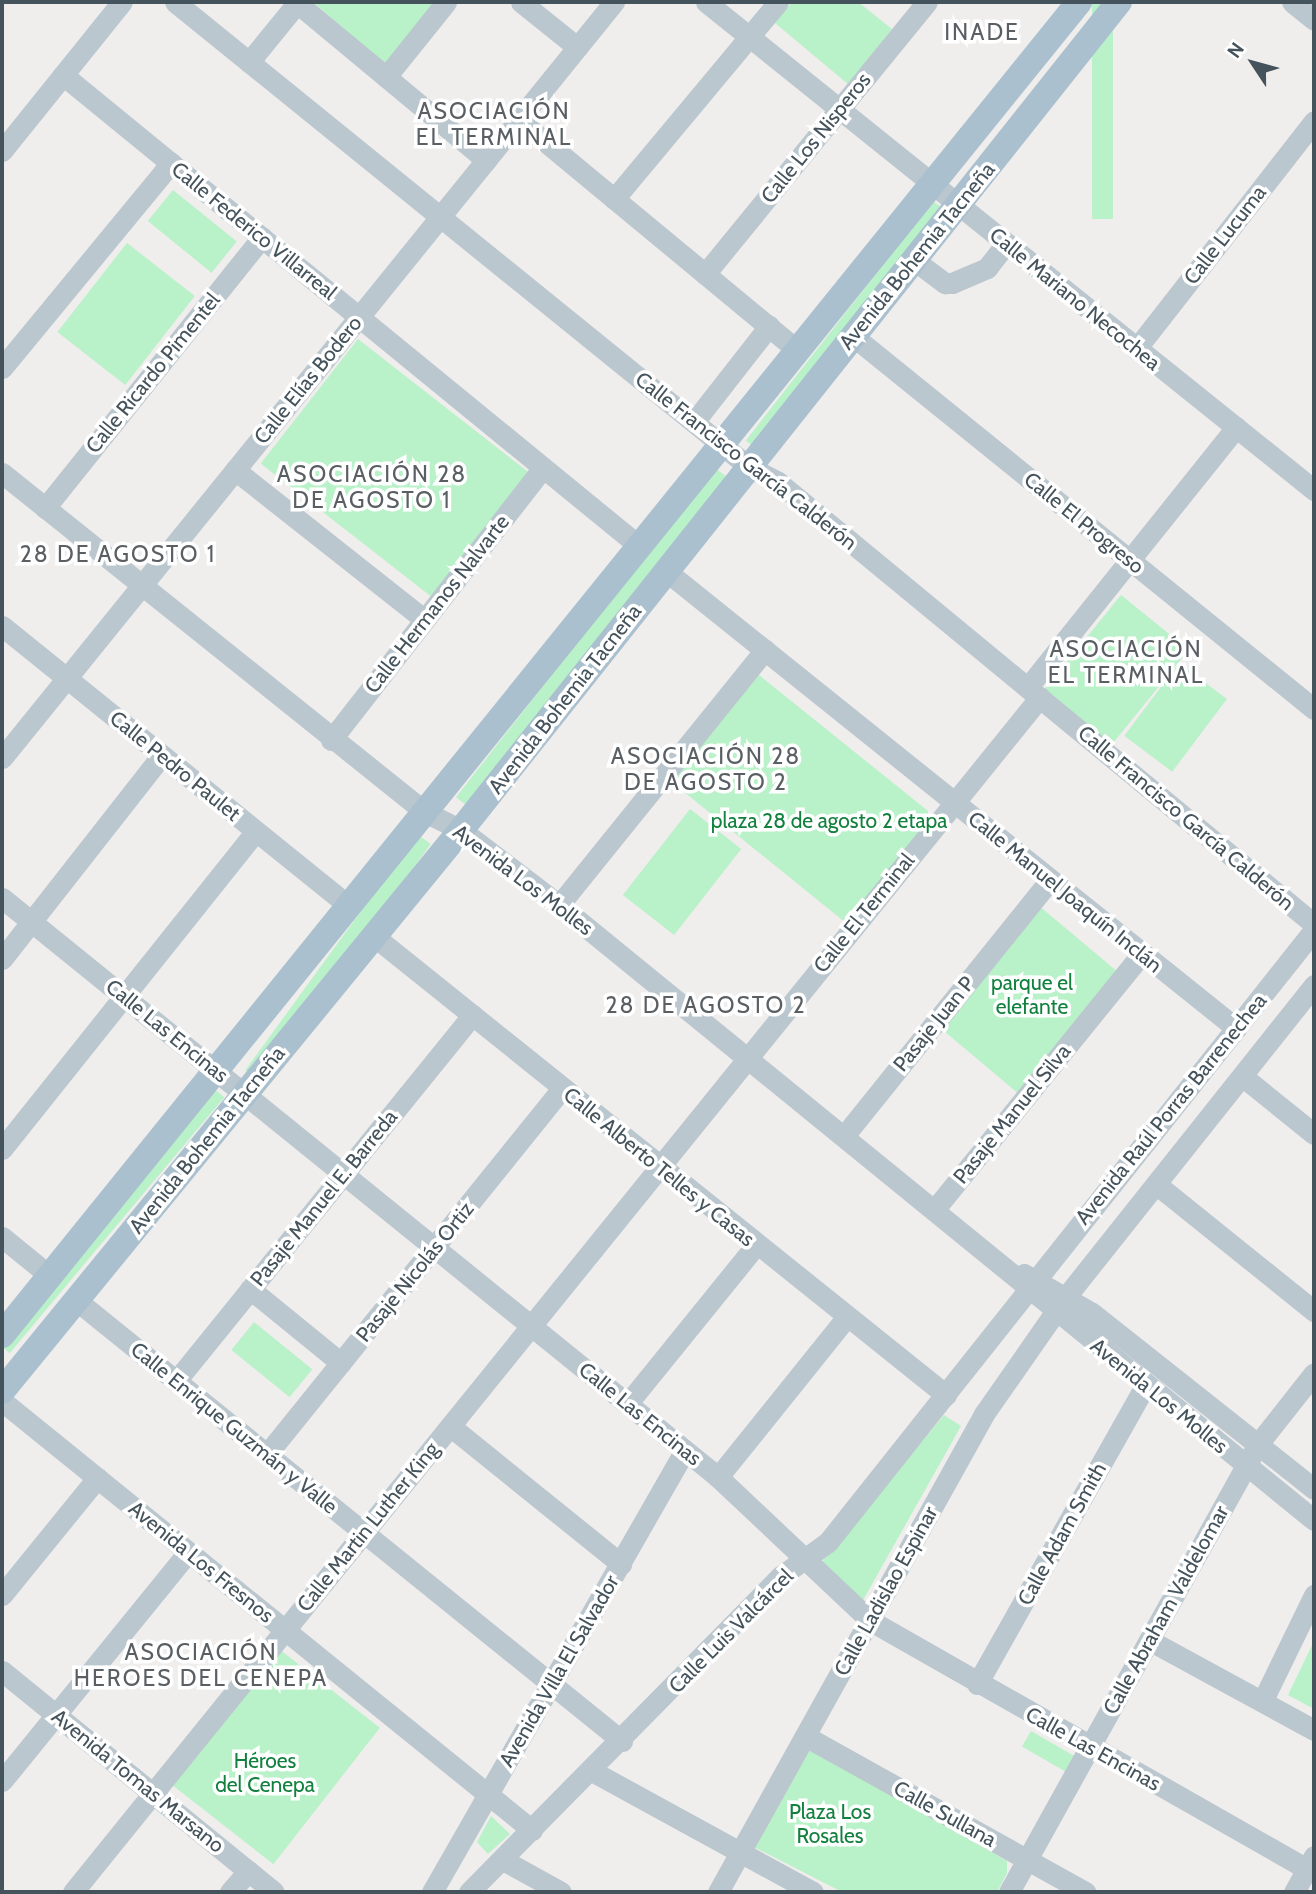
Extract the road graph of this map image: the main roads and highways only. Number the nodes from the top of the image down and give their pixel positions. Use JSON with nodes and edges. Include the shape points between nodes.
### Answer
{"nodes":[{"id":1,"x":1079,"y":2,"type":"edge"},
{"id":2,"x":1119,"y":2,"type":"edge"},
{"id":3,"x":2,"y":1335,"type":"edge"},
{"id":4,"x":2,"y":1391,"type":"edge"}],
"edges":[{"from":1,"to":3,"type":"main road","name":"Avenida Bohemia Tacneña"},
{"from":2,"to":4,"type":"main road","name":"Avenida Bohemia Tacneña","via":[[461,830]]}]}
